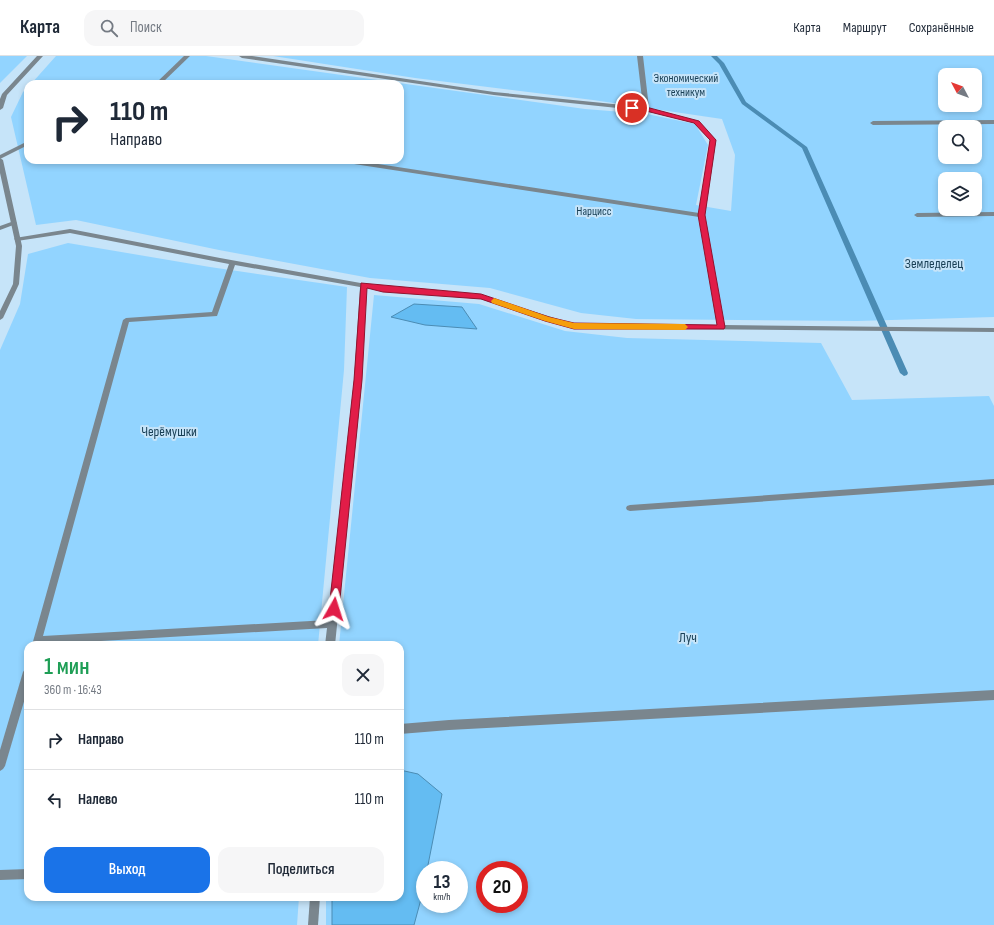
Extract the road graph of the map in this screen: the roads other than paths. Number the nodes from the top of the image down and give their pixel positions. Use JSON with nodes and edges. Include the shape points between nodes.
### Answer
{"nodes":[{"id":1,"x":40,"y":56,"type":"edge"},
{"id":2,"x":187,"y":56,"type":"edge"},
{"id":3,"x":242,"y":56,"type":"edge"},
{"id":4,"x":640,"y":56,"type":"edge"},
{"id":5,"x":162,"y":80,"type":"edge"},
{"id":6,"x":397,"y":80,"type":"edge"},
{"id":7,"x":404,"y":81,"type":"edge"},
{"id":8,"x":0,"y":108,"type":"edge"},
{"id":9,"x":646,"y":109,"type":"junction"},
{"id":10,"x":994,"y":122,"type":"edge"},
{"id":11,"x":873,"y":123,"type":"dead end"},
{"id":12,"x":24,"y":145,"type":"edge"},
{"id":13,"x":0,"y":159,"type":"edge"},
{"id":14,"x":367,"y":164,"type":"edge"},
{"id":15,"x":994,"y":214,"type":"edge"},
{"id":16,"x":702,"y":215,"type":"junction"},
{"id":17,"x":917,"y":215,"type":"dead end"},
{"id":18,"x":14,"y":223,"type":"junction"},
{"id":19,"x":0,"y":228,"type":"edge"},
{"id":20,"x":17,"y":239,"type":"junction"},
{"id":21,"x":233,"y":262,"type":"junction"},
{"id":22,"x":363,"y":285,"type":"junction"},
{"id":23,"x":0,"y":318,"type":"edge"},
{"id":24,"x":721,"y":327,"type":"junction"},
{"id":25,"x":994,"y":330,"type":"edge"},
{"id":26,"x":994,"y":482,"type":"edge"},
{"id":27,"x":630,"y":508,"type":"dead end"},
{"id":28,"x":332,"y":624,"type":"junction"},
{"id":29,"x":37,"y":641,"type":"edge"},
{"id":30,"x":53,"y":641,"type":"edge"},
{"id":31,"x":330,"y":641,"type":"edge"},
{"id":32,"x":24,"y":685,"type":"edge"},
{"id":33,"x":994,"y":695,"type":"edge"},
{"id":34,"x":404,"y":729,"type":"edge"},
{"id":35,"x":0,"y":766,"type":"edge"},
{"id":36,"x":24,"y":874,"type":"edge"},
{"id":37,"x":0,"y":875,"type":"edge"},
{"id":38,"x":315,"y":901,"type":"edge"},
{"id":39,"x":313,"y":925,"type":"edge"}],
"edges":[{"from":1,"to":8,"type":"street","via":[[4,96]]},
{"from":2,"to":5,"type":"street"},
{"from":3,"to":6,"type":"street"},
{"from":4,"to":9,"type":"street"},
{"from":7,"to":9,"type":"street","via":[[590,105]]},
{"from":9,"to":16,"type":"street","via":[[696,122],[713,140]]},
{"from":10,"to":11,"type":"street"},
{"from":12,"to":13,"type":"street"},
{"from":13,"to":18,"type":"street"},
{"from":14,"to":16,"type":"street"},
{"from":15,"to":17,"type":"street"},
{"from":16,"to":24,"type":"street"},
{"from":18,"to":19,"type":"street"},
{"from":18,"to":20,"type":"street"},
{"from":20,"to":21,"type":"street","via":[[70,231]]},
{"from":20,"to":23,"type":"street","via":[[19,246],[16,284]]},
{"from":21,"to":22,"type":"street"},
{"from":21,"to":29,"type":"street","via":[[215,314],[126,320]]},
{"from":22,"to":24,"type":"street","via":[[481,297],[574,326]]},
{"from":22,"to":28,"type":"street","via":[[358,380]]},
{"from":24,"to":25,"type":"street"},
{"from":26,"to":27,"type":"street"},
{"from":28,"to":30,"type":"street"},
{"from":28,"to":31,"type":"street"},
{"from":32,"to":35,"type":"street"},
{"from":33,"to":34,"type":"street","via":[[449,724]]},
{"from":36,"to":37,"type":"street"},
{"from":38,"to":39,"type":"street"}]}
